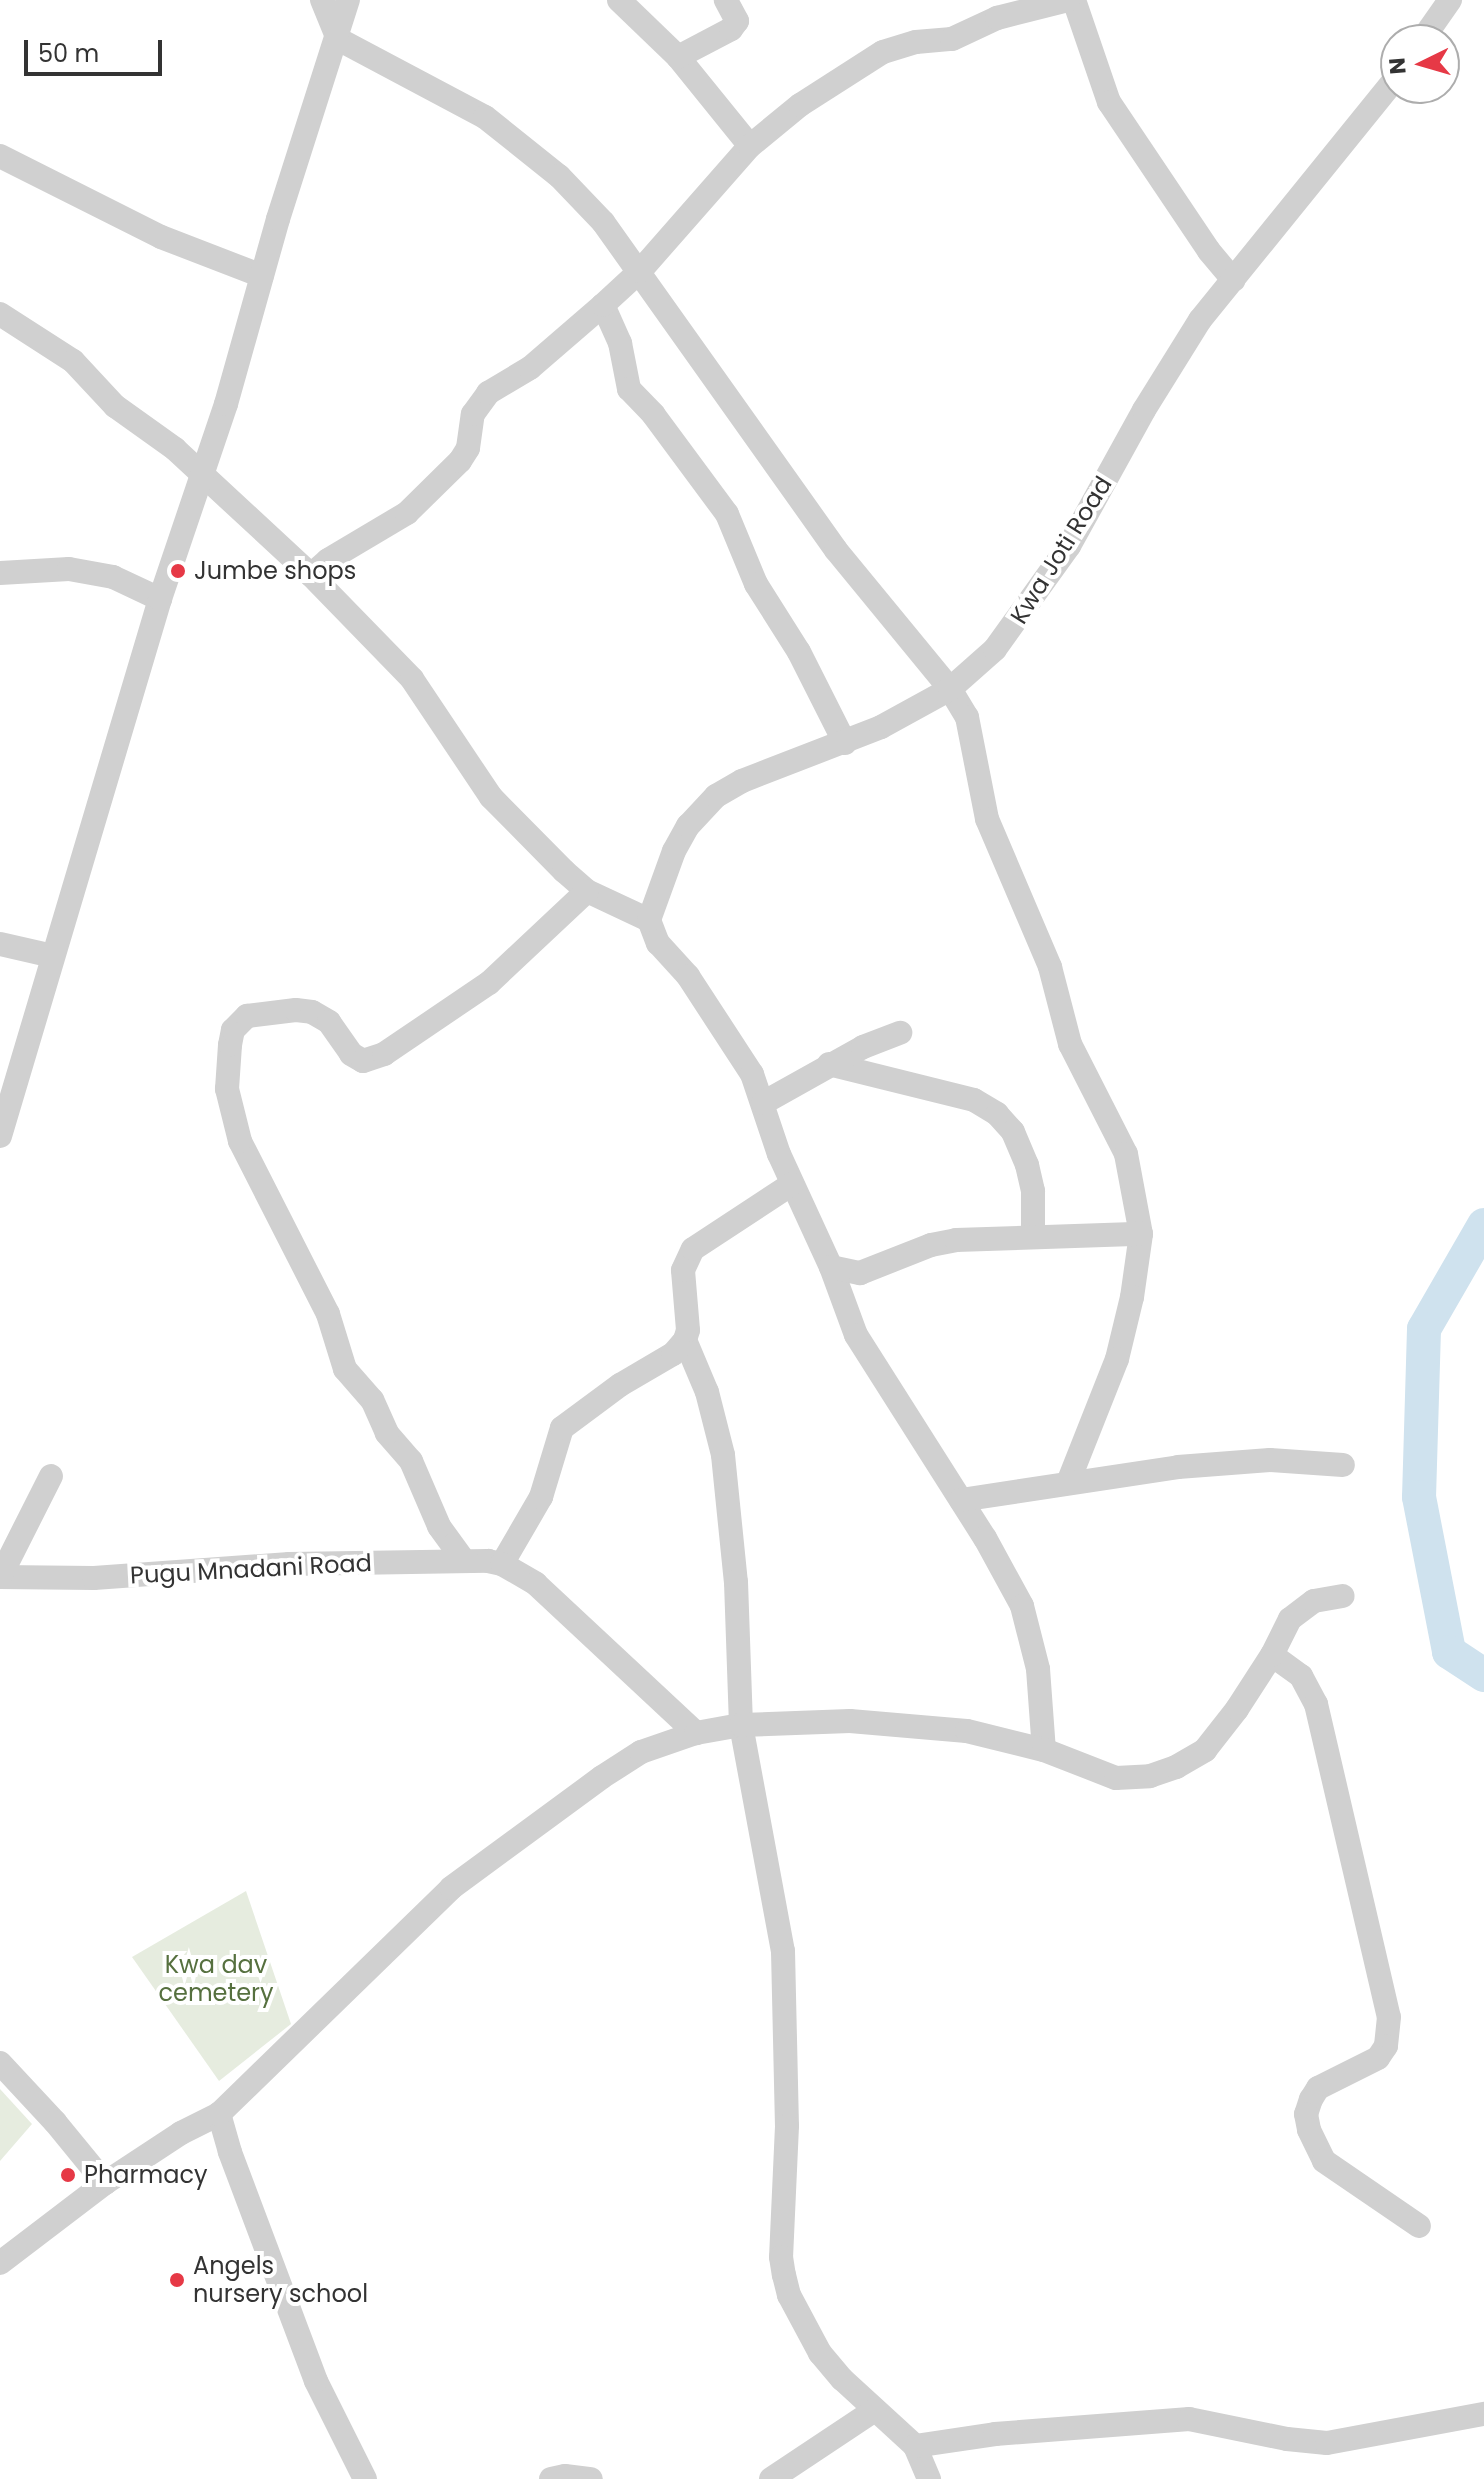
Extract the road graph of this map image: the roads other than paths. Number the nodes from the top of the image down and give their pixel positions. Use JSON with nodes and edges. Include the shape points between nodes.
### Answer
{"nodes":[{"id":1,"x":322,"y":0,"type":"edge"},
{"id":2,"x":348,"y":0,"type":"edge"},
{"id":3,"x":619,"y":0,"type":"edge"},
{"id":4,"x":726,"y":0,"type":"edge"},
{"id":5,"x":1068,"y":0,"type":"edge"},
{"id":6,"x":1074,"y":0,"type":"edge"},
{"id":7,"x":1450,"y":0,"type":"edge"},
{"id":8,"x":1433,"y":24,"type":"edge"},
{"id":9,"x":338,"y":39,"type":"junction"},
{"id":10,"x":678,"y":57,"type":"junction"},
{"id":11,"x":1380,"y":98,"type":"edge"},
{"id":12,"x":750,"y":146,"type":"junction"},
{"id":13,"x":0,"y":156,"type":"edge"},
{"id":14,"x":640,"y":271,"type":"junction"},
{"id":15,"x":262,"y":276,"type":"junction"},
{"id":16,"x":1233,"y":280,"type":"junction"},
{"id":17,"x":603,"y":305,"type":"junction"},
{"id":18,"x":0,"y":314,"type":"edge"},
{"id":19,"x":202,"y":474,"type":"junction"},
{"id":20,"x":0,"y":573,"type":"edge"},
{"id":21,"x":311,"y":575,"type":"junction"},
{"id":22,"x":160,"y":599,"type":"junction"},
{"id":23,"x":950,"y":689,"type":"junction"},
{"id":24,"x":845,"y":743,"type":"junction"},
{"id":25,"x":587,"y":891,"type":"junction"},
{"id":26,"x":649,"y":920,"type":"junction"},
{"id":27,"x":0,"y":944,"type":"edge"},
{"id":28,"x":53,"y":956,"type":"junction"},
{"id":29,"x":900,"y":1033,"type":"dead end"},
{"id":30,"x":829,"y":1064,"type":"junction"},
{"id":31,"x":763,"y":1103,"type":"junction"},
{"id":32,"x":0,"y":1136,"type":"edge"},
{"id":33,"x":792,"y":1184,"type":"junction"},
{"id":34,"x":1141,"y":1234,"type":"junction"},
{"id":35,"x":1033,"y":1236,"type":"junction"},
{"id":36,"x":831,"y":1267,"type":"junction"},
{"id":37,"x":685,"y":1340,"type":"junction"},
{"id":38,"x":1343,"y":1465,"type":"dead end"},
{"id":39,"x":51,"y":1476,"type":"dead end"},
{"id":40,"x":1068,"y":1483,"type":"junction"},
{"id":41,"x":961,"y":1500,"type":"junction"},
{"id":42,"x":462,"y":1558,"type":"junction"},
{"id":43,"x":502,"y":1564,"type":"junction"},
{"id":44,"x":0,"y":1577,"type":"edge"},
{"id":45,"x":1343,"y":1596,"type":"dead end"},
{"id":46,"x":1272,"y":1655,"type":"junction"},
{"id":47,"x":741,"y":1725,"type":"junction"},
{"id":48,"x":696,"y":1733,"type":"junction"},
{"id":49,"x":1044,"y":1750,"type":"junction"},
{"id":50,"x":0,"y":2063,"type":"edge"},
{"id":51,"x":219,"y":2114,"type":"junction"},
{"id":52,"x":105,"y":2183,"type":"junction"},
{"id":53,"x":1419,"y":2226,"type":"dead end"},
{"id":54,"x":0,"y":2263,"type":"edge"},
{"id":55,"x":875,"y":2410,"type":"junction"},
{"id":56,"x":1484,"y":2414,"type":"edge"},
{"id":57,"x":915,"y":2446,"type":"junction"},
{"id":58,"x":365,"y":2479,"type":"edge"},
{"id":59,"x":551,"y":2479,"type":"edge"},
{"id":60,"x":591,"y":2479,"type":"edge"},
{"id":61,"x":771,"y":2479,"type":"edge"},
{"id":62,"x":929,"y":2479,"type":"edge"}],
"edges":[{"from":1,"to":9,"type":"street"},
{"from":2,"to":9,"type":"street"},
{"from":3,"to":10,"type":"street"},
{"from":4,"to":10,"type":"street","via":[[737,21],[731,29]]},
{"from":5,"to":12,"type":"street","via":[[997,18],[952,39],[883,52],[800,105]]},
{"from":6,"to":16,"type":"street","via":[[1109,102]]},
{"from":7,"to":8,"type":"street"},
{"from":9,"to":14,"type":"street","via":[[474,110],[512,138],[559,176]]},
{"from":9,"to":15,"type":"street"},
{"from":10,"to":12,"type":"street"},
{"from":11,"to":16,"type":"street","name":"Kwa Joti Road"},
{"from":12,"to":14,"type":"street"},
{"from":13,"to":15,"type":"street","via":[[161,237]]},
{"from":14,"to":17,"type":"street"},
{"from":14,"to":23,"type":"street","via":[[836,550]]},
{"from":15,"to":19,"type":"street"},
{"from":16,"to":23,"type":"street","name":"Kwa Joti Road","via":[[1200,320],[1069,546],[1016,623]]},
{"from":17,"to":21,"type":"street","via":[[530,368],[488,393],[473,414],[468,448],[460,461],[407,513]]},
{"from":17,"to":24,"type":"street","via":[[620,343],[629,389],[727,514],[756,584],[799,652]]},
{"from":18,"to":19,"type":"street","via":[[73,361],[115,406]]},
{"from":19,"to":21,"type":"street"},
{"from":19,"to":22,"type":"street"},
{"from":20,"to":22,"type":"street","via":[[69,569],[113,577]]},
{"from":21,"to":25,"type":"street","via":[[412,679],[503,812]]},
{"from":22,"to":28,"type":"street"},
{"from":23,"to":24,"type":"street","name":"Kwa Joti Road"},
{"from":23,"to":34,"type":"street","via":[[967,717],[987,819],[1050,967],[1070,1044],[1126,1154]]},
{"from":24,"to":26,"type":"street","name":"Kwa Joti Road","via":[[716,796],[688,826],[674,851]]},
{"from":25,"to":26,"type":"street"},
{"from":25,"to":42,"type":"street","via":[[489,983],[384,1054],[363,1061],[351,1054],[329,1022],[296,1010],[247,1016],[233,1030],[230,1045],[227,1089],[240,1141],[328,1314],[345,1369],[411,1461],[439,1526]]},
{"from":26,"to":31,"type":"street","via":[[658,943],[738,1048]]},
{"from":27,"to":28,"type":"street"},
{"from":28,"to":32,"type":"street"},
{"from":29,"to":30,"type":"street"},
{"from":30,"to":31,"type":"street"},
{"from":30,"to":35,"type":"street","via":[[974,1100],[997,1114],[1013,1132],[1027,1165]]},
{"from":31,"to":33,"type":"street"},
{"from":33,"to":36,"type":"street"},
{"from":33,"to":37,"type":"street","via":[[693,1249],[683,1270]]},
{"from":34,"to":35,"type":"street"},
{"from":34,"to":40,"type":"street","via":[[1117,1359]]},
{"from":35,"to":36,"type":"street","via":[[931,1245],[860,1273]]},
{"from":36,"to":41,"type":"street","via":[[856,1335]]},
{"from":37,"to":43,"type":"street","via":[[673,1354],[562,1428],[541,1497]]},
{"from":37,"to":47,"type":"street","via":[[707,1392],[723,1455],[736,1582]]},
{"from":38,"to":40,"type":"street","via":[[1270,1460]]},
{"from":39,"to":44,"type":"street"},
{"from":40,"to":41,"type":"street"},
{"from":41,"to":49,"type":"street","via":[[1022,1606],[1036,1658]]},
{"from":42,"to":43,"type":"street","name":"Pugu Mnadani Road"},
{"from":42,"to":44,"type":"street","name":"Pugu Mnadani Road","via":[[94,1578]]},
{"from":43,"to":48,"type":"street","name":"Pugu Mnadani Road","via":[[536,1584]]},
{"from":45,"to":46,"type":"street","via":[[1314,1601],[1290,1619]]},
{"from":46,"to":49,"type":"street","via":[[1205,1750],[1176,1767],[1150,1776],[1116,1778]]},
{"from":46,"to":53,"type":"street","via":[[1301,1676],[1316,1704],[1389,2017],[1386,2046],[1378,2058],[1318,2088],[1306,2114],[1309,2130],[1324,2161]]},
{"from":47,"to":48,"type":"street"},
{"from":47,"to":49,"type":"street","via":[[879,1724],[967,1731]]},
{"from":47,"to":55,"type":"street","via":[[783,1951],[784,2275],[820,2353]]},
{"from":48,"to":51,"type":"street","via":[[641,1752],[451,1888]]},
{"from":50,"to":52,"type":"street"},
{"from":51,"to":52,"type":"street"},
{"from":51,"to":58,"type":"street","via":[[316,2381]]},
{"from":52,"to":54,"type":"street"},
{"from":55,"to":57,"type":"street"},
{"from":55,"to":61,"type":"street"},
{"from":56,"to":57,"type":"street","via":[[1327,2443],[1189,2419],[995,2434]]},
{"from":57,"to":62,"type":"street"},
{"from":59,"to":60,"type":"street"}]}
